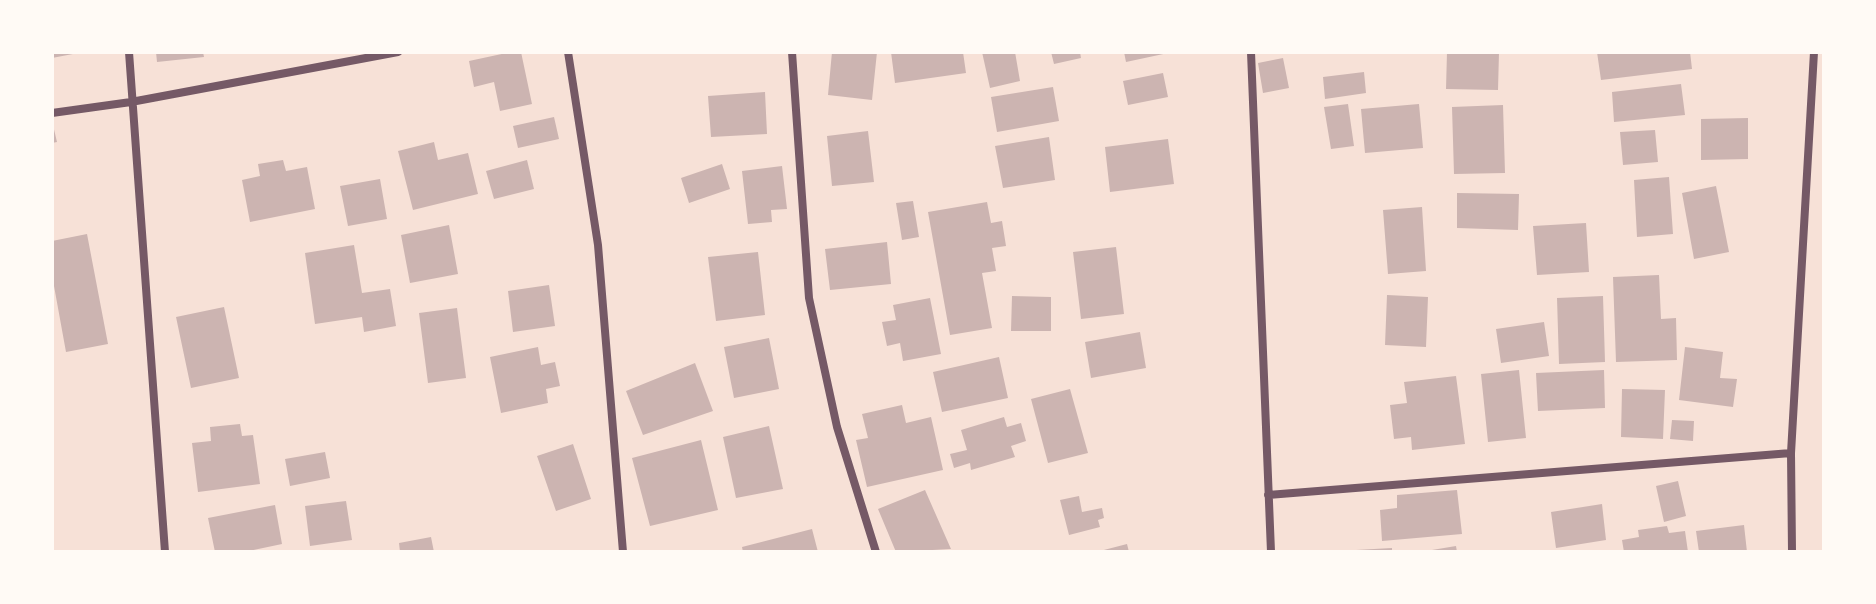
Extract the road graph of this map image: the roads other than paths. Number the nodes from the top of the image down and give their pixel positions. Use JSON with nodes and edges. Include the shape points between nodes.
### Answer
{"nodes":[{"id":1,"x":129,"y":52,"type":"edge"},
{"id":2,"x":398,"y":52,"type":"edge"},
{"id":3,"x":568,"y":52,"type":"edge"},
{"id":4,"x":792,"y":52,"type":"edge"},
{"id":5,"x":1251,"y":52,"type":"edge"},
{"id":6,"x":1814,"y":52,"type":"edge"},
{"id":7,"x":131,"y":102,"type":"junction"},
{"id":8,"x":52,"y":113,"type":"edge"},
{"id":9,"x":1791,"y":453,"type":"junction"},
{"id":10,"x":1268,"y":495,"type":"junction"},
{"id":11,"x":165,"y":552,"type":"edge"},
{"id":12,"x":623,"y":552,"type":"edge"},
{"id":13,"x":876,"y":552,"type":"edge"},
{"id":14,"x":1271,"y":552,"type":"edge"},
{"id":15,"x":1792,"y":552,"type":"edge"}],
"edges":[{"from":1,"to":7,"type":"street"},
{"from":2,"to":7,"type":"street"},
{"from":3,"to":12,"type":"street","via":[[598,245]]},
{"from":4,"to":13,"type":"street","via":[[809,298],[837,427]]},
{"from":5,"to":10,"type":"street"},
{"from":6,"to":9,"type":"street"},
{"from":7,"to":8,"type":"street"},
{"from":7,"to":11,"type":"street"},
{"from":9,"to":10,"type":"street"},
{"from":9,"to":15,"type":"street"},
{"from":10,"to":14,"type":"street"}]}
